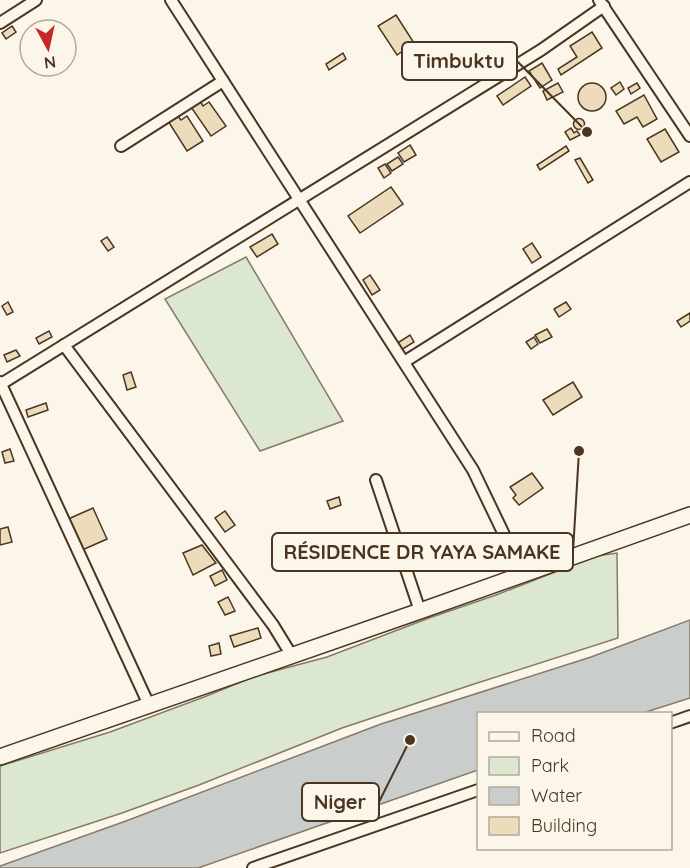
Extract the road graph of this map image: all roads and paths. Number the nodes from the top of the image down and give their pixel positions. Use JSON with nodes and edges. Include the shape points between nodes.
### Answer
{"nodes":[{"id":1,"x":36,"y":0,"type":"edge"},
{"id":2,"x":171,"y":0,"type":"edge"},
{"id":3,"x":602,"y":3,"type":"edge"},
{"id":4,"x":0,"y":23,"type":"edge"},
{"id":5,"x":223,"y":81,"type":"junction"},
{"id":6,"x":690,"y":136,"type":"edge"},
{"id":7,"x":121,"y":146,"type":"dead end"},
{"id":8,"x":690,"y":182,"type":"edge"},
{"id":9,"x":300,"y":200,"type":"junction"},
{"id":10,"x":63,"y":345,"type":"junction"},
{"id":11,"x":404,"y":362,"type":"junction"},
{"id":12,"x":0,"y":383,"type":"edge"},
{"id":13,"x":376,"y":480,"type":"dead end"},
{"id":14,"x":690,"y":515,"type":"edge"},
{"id":15,"x":523,"y":574,"type":"junction"},
{"id":16,"x":420,"y":611,"type":"junction"},
{"id":17,"x":292,"y":656,"type":"junction"},
{"id":18,"x":149,"y":705,"type":"junction"},
{"id":19,"x":690,"y":716,"type":"edge"},
{"id":20,"x":672,"y":722,"type":"edge"},
{"id":21,"x":0,"y":757,"type":"edge"},
{"id":22,"x":477,"y":790,"type":"edge"},
{"id":23,"x":253,"y":868,"type":"edge"}],
"edges":[{"from":1,"to":4,"type":"street"},
{"from":2,"to":5,"type":"street"},
{"from":3,"to":6,"type":"street"},
{"from":3,"to":9,"type":"street","via":[[541,50]]},
{"from":5,"to":7,"type":"street"},
{"from":5,"to":9,"type":"street"},
{"from":8,"to":11,"type":"street"},
{"from":9,"to":10,"type":"street"},
{"from":9,"to":11,"type":"street"},
{"from":10,"to":12,"type":"street"},
{"from":10,"to":17,"type":"street","via":[[273,625]]},
{"from":11,"to":15,"type":"street","via":[[473,470]]},
{"from":12,"to":18,"type":"street"},
{"from":13,"to":16,"type":"street"},
{"from":14,"to":15,"type":"main road"},
{"from":15,"to":16,"type":"main road"},
{"from":16,"to":17,"type":"main road"},
{"from":17,"to":18,"type":"main road"},
{"from":18,"to":21,"type":"main road"},
{"from":19,"to":20,"type":"street"},
{"from":22,"to":23,"type":"street"}]}
